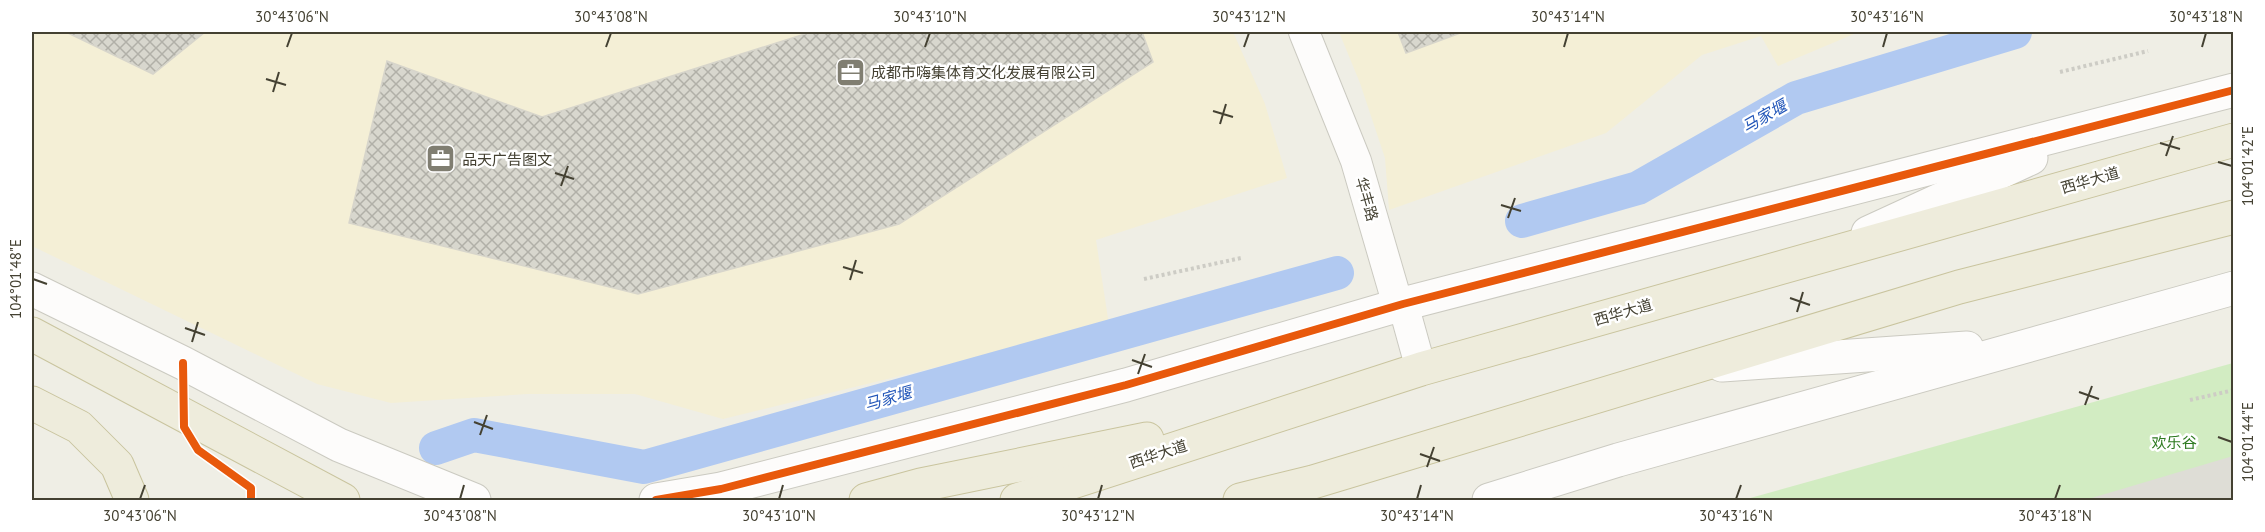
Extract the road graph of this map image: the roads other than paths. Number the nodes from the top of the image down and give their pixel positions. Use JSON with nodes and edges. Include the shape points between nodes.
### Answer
{"nodes":[{"id":1,"x":1304,"y":32,"type":"edge"},
{"id":2,"x":2234,"y":90,"type":"edge"},
{"id":3,"x":2106,"y":123,"type":"junction"},
{"id":4,"x":2234,"y":140,"type":"edge"},
{"id":5,"x":2234,"y":217,"type":"edge"},
{"id":6,"x":1816,"y":257,"type":"junction"},
{"id":7,"x":2234,"y":288,"type":"edge"},
{"id":8,"x":32,"y":289,"type":"edge"},
{"id":9,"x":1403,"y":304,"type":"junction"},
{"id":10,"x":32,"y":334,"type":"edge"},
{"id":11,"x":2035,"y":344,"type":"junction"},
{"id":12,"x":1694,"y":367,"type":"junction"},
{"id":13,"x":1421,"y":369,"type":"junction"},
{"id":14,"x":32,"y":403,"type":"edge"},
{"id":15,"x":1301,"y":408,"type":"junction"},
{"id":16,"x":1313,"y":482,"type":"junction"},
{"id":17,"x":132,"y":501,"type":"edge"},
{"id":18,"x":344,"y":501,"type":"edge"},
{"id":19,"x":474,"y":501,"type":"edge"},
{"id":20,"x":656,"y":501,"type":"edge"},
{"id":21,"x":866,"y":501,"type":"edge"},
{"id":22,"x":1017,"y":501,"type":"edge"},
{"id":23,"x":1240,"y":501,"type":"edge"},
{"id":24,"x":1269,"y":501,"type":"edge"},
{"id":25,"x":1489,"y":501,"type":"edge"}],
"edges":[{"from":1,"to":9,"type":"street","name":"华丰路","via":[[1356,161],[1395,295]]},
{"from":2,"to":3,"type":"street"},
{"from":3,"to":6,"type":"street"},
{"from":3,"to":9,"type":"street"},
{"from":4,"to":6,"type":"highway","name":"西华大道"},
{"from":5,"to":12,"type":"highway","via":[[1959,288]]},
{"from":6,"to":13,"type":"highway","name":"西华大道"},
{"from":7,"to":11,"type":"street"},
{"from":8,"to":19,"type":"street","via":[[339,445]]},
{"from":9,"to":13,"type":"street","name":"华丰路"},
{"from":9,"to":20,"type":"street","via":[[1126,385],[721,489]]},
{"from":10,"to":18,"type":"highway"},
{"from":11,"to":12,"type":"street"},
{"from":11,"to":25,"type":"street","via":[[1618,460]]},
{"from":12,"to":16,"type":"highway"},
{"from":13,"to":15,"type":"highway","name":"西华大道"},
{"from":14,"to":17,"type":"highway","via":[[79,427],[117,465]]},
{"from":15,"to":21,"type":"highway","via":[[921,485]]},
{"from":15,"to":22,"type":"highway","name":"西华大道"},
{"from":16,"to":23,"type":"highway"},
{"from":16,"to":24,"type":"highway"}]}
